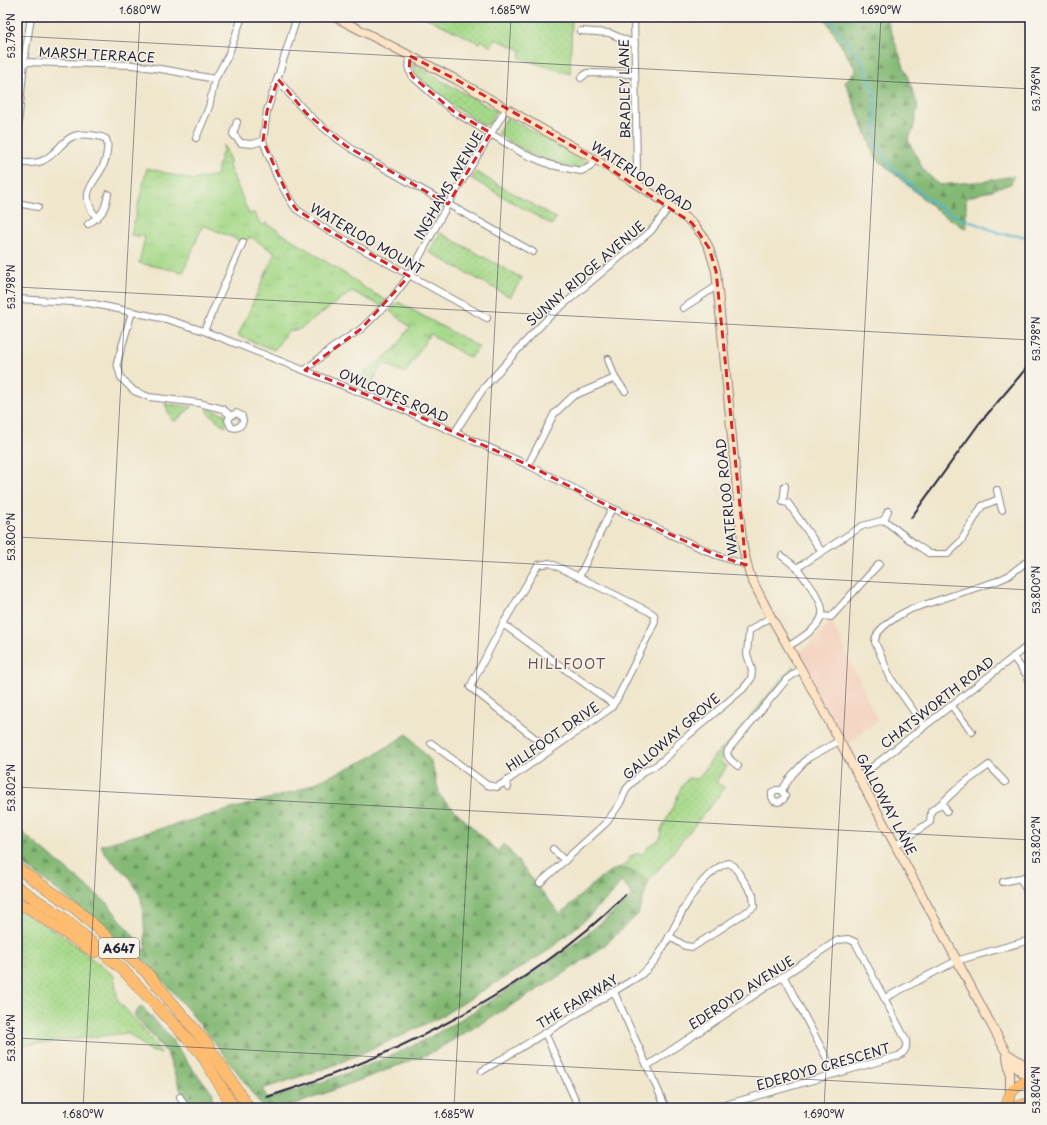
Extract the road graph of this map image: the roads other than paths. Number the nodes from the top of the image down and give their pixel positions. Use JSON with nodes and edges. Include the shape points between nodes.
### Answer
{"nodes":[{"id":1,"x":31,"y":17,"type":"edge"},
{"id":2,"x":242,"y":17,"type":"edge"},
{"id":3,"x":297,"y":17,"type":"edge"},
{"id":4,"x":335,"y":17,"type":"edge"},
{"id":5,"x":634,"y":18,"type":"edge"},
{"id":6,"x":581,"y":31,"type":"dead end"},
{"id":7,"x":635,"y":44,"type":"junction"},
{"id":8,"x":410,"y":56,"type":"junction"},
{"id":9,"x":24,"y":62,"type":"junction"},
{"id":10,"x":635,"y":74,"type":"junction"},
{"id":11,"x":278,"y":78,"type":"junction"},
{"id":12,"x":581,"y":78,"type":"dead end"},
{"id":13,"x":215,"y":79,"type":"junction"},
{"id":14,"x":506,"y":109,"type":"junction"},
{"id":15,"x":237,"y":122,"type":"dead end"},
{"id":16,"x":491,"y":133,"type":"junction"},
{"id":17,"x":17,"y":136,"type":"edge"},
{"id":18,"x":196,"y":138,"type":"dead end"},
{"id":19,"x":263,"y":142,"type":"junction"},
{"id":20,"x":595,"y":160,"type":"junction"},
{"id":21,"x":17,"y":162,"type":"edge"},
{"id":22,"x":634,"y":182,"type":"junction"},
{"id":23,"x":108,"y":194,"type":"dead end"},
{"id":24,"x":17,"y":202,"type":"edge"},
{"id":25,"x":448,"y":204,"type":"junction"},
{"id":26,"x":38,"y":206,"type":"dead end"},
{"id":27,"x":670,"y":206,"type":"junction"},
{"id":28,"x":97,"y":218,"type":"junction"},
{"id":29,"x":88,"y":224,"type":"dead end"},
{"id":30,"x":242,"y":242,"type":"dead end"},
{"id":31,"x":533,"y":252,"type":"dead end"},
{"id":32,"x":409,"y":276,"type":"junction"},
{"id":33,"x":717,"y":286,"type":"junction"},
{"id":34,"x":17,"y":299,"type":"edge"},
{"id":35,"x":683,"y":308,"type":"dead end"},
{"id":36,"x":132,"y":312,"type":"junction"},
{"id":37,"x":487,"y":318,"type":"dead end"},
{"id":38,"x":204,"y":331,"type":"junction"},
{"id":39,"x":608,"y":359,"type":"dead end"},
{"id":40,"x":304,"y":370,"type":"junction"},
{"id":41,"x":615,"y":378,"type":"junction"},
{"id":42,"x":625,"y":391,"type":"dead end"},
{"id":43,"x":231,"y":416,"type":"dead end"},
{"id":44,"x":454,"y":432,"type":"junction"},
{"id":45,"x":528,"y":465,"type":"junction"},
{"id":46,"x":785,"y":486,"type":"dead end"},
{"id":47,"x":997,"y":490,"type":"dead end"},
{"id":48,"x":999,"y":499,"type":"junction"},
{"id":49,"x":612,"y":508,"type":"junction"},
{"id":50,"x":1002,"y":510,"type":"dead end"},
{"id":51,"x":888,"y":511,"type":"dead end"},
{"id":52,"x":884,"y":520,"type":"junction"},
{"id":53,"x":822,"y":552,"type":"junction"},
{"id":54,"x":782,"y":556,"type":"dead end"},
{"id":55,"x":1030,"y":559,"type":"edge"},
{"id":56,"x":879,"y":564,"type":"dead end"},
{"id":57,"x":746,"y":565,"type":"junction"},
{"id":58,"x":797,"y":568,"type":"junction"},
{"id":59,"x":579,"y":576,"type":"junction"},
{"id":60,"x":822,"y":616,"type":"junction"},
{"id":61,"x":771,"y":617,"type":"junction"},
{"id":62,"x":503,"y":624,"type":"junction"},
{"id":63,"x":1030,"y":644,"type":"edge"},
{"id":64,"x":789,"y":646,"type":"junction"},
{"id":65,"x":1013,"y":657,"type":"junction"},
{"id":66,"x":801,"y":669,"type":"junction"},
{"id":67,"x":1030,"y":684,"type":"edge"},
{"id":68,"x":613,"y":704,"type":"junction"},
{"id":69,"x":951,"y":705,"type":"junction"},
{"id":70,"x":924,"y":726,"type":"junction"},
{"id":71,"x":972,"y":732,"type":"dead end"},
{"id":72,"x":839,"y":741,"type":"junction"},
{"id":73,"x":431,"y":743,"type":"dead end"},
{"id":74,"x":550,"y":750,"type":"junction"},
{"id":75,"x":738,"y":766,"type":"dead end"},
{"id":76,"x":858,"y":778,"type":"junction"},
{"id":77,"x":1005,"y":782,"type":"dead end"},
{"id":78,"x":782,"y":790,"type":"dead end"},
{"id":79,"x":942,"y":803,"type":"junction"},
{"id":80,"x":947,"y":811,"type":"dead end"},
{"id":81,"x":896,"y":845,"type":"junction"},
{"id":82,"x":553,"y":849,"type":"dead end"},
{"id":83,"x":565,"y":861,"type":"junction"},
{"id":84,"x":17,"y":868,"type":"edge"},
{"id":85,"x":1030,"y":875,"type":"edge"},
{"id":86,"x":1020,"y":878,"type":"junction"},
{"id":87,"x":1003,"y":882,"type":"dead end"},
{"id":88,"x":540,"y":883,"type":"dead end"},
{"id":89,"x":17,"y":887,"type":"edge"},
{"id":90,"x":1030,"y":898,"type":"edge"},
{"id":91,"x":17,"y":903,"type":"edge"},
{"id":92,"x":669,"y":936,"type":"junction"},
{"id":93,"x":848,"y":939,"type":"joint"},
{"id":94,"x":1030,"y":940,"type":"edge"},
{"id":95,"x":956,"y":961,"type":"junction"},
{"id":96,"x":784,"y":977,"type":"junction"},
{"id":97,"x":614,"y":992,"type":"junction"},
{"id":98,"x":885,"y":998,"type":"junction"},
{"id":99,"x":156,"y":1006,"type":"junction"},
{"id":100,"x":545,"y":1033,"type":"junction"},
{"id":101,"x":1006,"y":1054,"type":"junction"},
{"id":102,"x":647,"y":1066,"type":"junction"},
{"id":103,"x":1030,"y":1068,"type":"edge"},
{"id":104,"x":482,"y":1072,"type":"dead end"},
{"id":105,"x":835,"y":1074,"type":"junction"},
{"id":106,"x":1030,"y":1080,"type":"edge"},
{"id":107,"x":1010,"y":1094,"type":"junction"},
{"id":108,"x":180,"y":1097,"type":"dead end"},
{"id":109,"x":1030,"y":1103,"type":"edge"},
{"id":110,"x":186,"y":1108,"type":"edge"},
{"id":111,"x":234,"y":1108,"type":"edge"},
{"id":112,"x":249,"y":1108,"type":"edge"},
{"id":113,"x":579,"y":1108,"type":"edge"},
{"id":114,"x":666,"y":1108,"type":"edge"},
{"id":115,"x":714,"y":1108,"type":"edge"},
{"id":116,"x":1007,"y":1108,"type":"edge"},
{"id":117,"x":1012,"y":1108,"type":"edge"}],
"edges":[{"from":1,"to":9,"type":"street"},
{"from":2,"to":13,"type":"street","via":[[228,56]]},
{"from":3,"to":11,"type":"street","name":"WATERLOO MOUNT"},
{"from":4,"to":8,"type":"main road","name":"WATERLOO ROAD"},
{"from":5,"to":7,"type":"street","name":"BRADLEY LANE"},
{"from":6,"to":7,"type":"street","via":[[609,33]]},
{"from":7,"to":10,"type":"street","name":"BRADLEY LANE"},
{"from":8,"to":14,"type":"main road","name":"WATERLOO ROAD"},
{"from":8,"to":16,"type":"street","via":[[409,70],[413,77],[453,111]]},
{"from":9,"to":13,"type":"street","name":"MARSH TERRACE","via":[[133,65]]},
{"from":9,"to":17,"type":"street"},
{"from":10,"to":12,"type":"street","via":[[587,73]]},
{"from":10,"to":22,"type":"street","name":"BRADLEY LANE","via":[[637,168]]},
{"from":11,"to":19,"type":"street","name":"WATERLOO MOUNT","via":[[267,112]]},
{"from":11,"to":25,"type":"street","via":[[306,113],[346,146]]},
{"from":13,"to":18,"type":"street"},
{"from":14,"to":16,"type":"street","name":"INGHAMS AVENUE"},
{"from":14,"to":20,"type":"main road","name":"WATERLOO ROAD"},
{"from":15,"to":19,"type":"street","via":[[233,134],[241,143]]},
{"from":16,"to":20,"type":"street","via":[[524,154],[557,167],[581,171],[590,167]]},
{"from":16,"to":25,"type":"street","name":"INGHAMS AVENUE"},
{"from":19,"to":32,"type":"street","name":"WATERLOO MOUNT","via":[[277,177],[296,209],[324,228]]},
{"from":20,"to":22,"type":"main road","name":"WATERLOO ROAD"},
{"from":21,"to":28,"type":"street","via":[[31,163],[42,160],[75,136],[86,134],[106,139],[106,163],[87,197],[89,207]]},
{"from":22,"to":27,"type":"main road","name":"WATERLOO ROAD"},
{"from":23,"to":28,"type":"street","via":[[105,208]]},
{"from":24,"to":26,"type":"street"},
{"from":25,"to":31,"type":"street"},
{"from":25,"to":32,"type":"street","name":"INGHAMS AVENUE"},
{"from":27,"to":33,"type":"main road","name":"WATERLOO ROAD","via":[[692,222],[702,236],[714,264]]},
{"from":27,"to":44,"type":"street","name":"SUNNY RIDGE AVENUE","via":[[651,231],[550,316],[524,342],[483,389]]},
{"from":28,"to":29,"type":"street"},
{"from":30,"to":38,"type":"street"},
{"from":32,"to":37,"type":"street","name":"WATERLOO MOUNT"},
{"from":32,"to":40,"type":"street","name":"INGHAMS AVENUE","via":[[389,302],[361,330]]},
{"from":33,"to":35,"type":"street"},
{"from":33,"to":57,"type":"main road","name":"WATERLOO ROAD"},
{"from":34,"to":36,"type":"street","name":"OWLCOTES ROAD","via":[[89,303]]},
{"from":36,"to":38,"type":"street","name":"OWLCOTES ROAD"},
{"from":36,"to":43,"type":"street","via":[[117,363],[121,378],[134,391],[149,397],[199,403],[223,409]]},
{"from":38,"to":40,"type":"street","name":"OWLCOTES ROAD"},
{"from":39,"to":41,"type":"street"},
{"from":40,"to":44,"type":"street","name":"OWLCOTES ROAD"},
{"from":41,"to":42,"type":"street"},
{"from":41,"to":45,"type":"street","via":[[572,396],[554,414]]},
{"from":44,"to":45,"type":"street","name":"OWLCOTES ROAD"},
{"from":45,"to":49,"type":"street","name":"OWLCOTES ROAD"},
{"from":46,"to":53,"type":"street","via":[[783,502],[788,503]]},
{"from":47,"to":48,"type":"street"},
{"from":48,"to":50,"type":"street"},
{"from":48,"to":52,"type":"street","via":[[982,506],[961,541],[948,554],[930,554]]},
{"from":49,"to":57,"type":"street","name":"OWLCOTES ROAD","via":[[716,555]]},
{"from":49,"to":59,"type":"street"},
{"from":51,"to":52,"type":"street"},
{"from":52,"to":53,"type":"street","via":[[862,526]]},
{"from":53,"to":58,"type":"street"},
{"from":54,"to":58,"type":"street"},
{"from":55,"to":70,"type":"street","via":[[997,581],[900,614],[874,638],[891,679]]},
{"from":56,"to":60,"type":"street","via":[[831,617]]},
{"from":57,"to":61,"type":"main road","name":"GALLOWAY LANE","via":[[755,589]]},
{"from":58,"to":60,"type":"street","via":[[822,605]]},
{"from":59,"to":62,"type":"street","via":[[550,563],[538,565]]},
{"from":59,"to":68,"type":"street","name":"HILLFOOT DRIVE","via":[[650,612],[655,618],[654,626]]},
{"from":60,"to":64,"type":"street","via":[[818,625],[806,636]]},
{"from":61,"to":64,"type":"main road","name":"GALLOWAY LANE"},
{"from":61,"to":83,"type":"street","name":"GALLOWAY GROVE","via":[[749,631],[747,654],[752,670],[751,678],[743,689],[657,765],[643,772],[627,788],[607,822]]},
{"from":62,"to":68,"type":"street"},
{"from":62,"to":74,"type":"street","via":[[470,687]]},
{"from":63,"to":65,"type":"street","name":"CHATSWORTH ROAD"},
{"from":64,"to":66,"type":"main road","name":"GALLOWAY LANE"},
{"from":65,"to":67,"type":"street"},
{"from":65,"to":69,"type":"street","name":"CHATSWORTH ROAD"},
{"from":66,"to":72,"type":"main road","name":"GALLOWAY LANE"},
{"from":66,"to":75,"type":"street","via":[[787,679],[728,750],[728,756]]},
{"from":68,"to":74,"type":"street","name":"HILLFOOT DRIVE","via":[[606,712]]},
{"from":69,"to":70,"type":"street","name":"CHATSWORTH ROAD"},
{"from":69,"to":71,"type":"street"},
{"from":70,"to":76,"type":"street","name":"CHATSWORTH ROAD"},
{"from":72,"to":76,"type":"main road","name":"GALLOWAY LANE"},
{"from":72,"to":78,"type":"street","via":[[808,758]]},
{"from":73,"to":74,"type":"street","name":"HILLFOOT DRIVE","via":[[487,785],[497,787],[507,785]]},
{"from":76,"to":81,"type":"main road","name":"GALLOWAY LANE"},
{"from":77,"to":79,"type":"street","via":[[989,765]]},
{"from":79,"to":80,"type":"street"},
{"from":79,"to":81,"type":"street","via":[[931,811],[930,822]]},
{"from":81,"to":95,"type":"main road","name":"GALLOWAY LANE"},
{"from":82,"to":83,"type":"street"},
{"from":83,"to":88,"type":"street","name":"GALLOWAY GROVE"},
{"from":84,"to":112,"type":"highway","number":"A647","via":[[75,908],[146,972],[208,1044]]},
{"from":85,"to":86,"type":"street"},
{"from":86,"to":87,"type":"street"},
{"from":86,"to":90,"type":"street"},
{"from":89,"to":99,"type":"highway","number":"A647","via":[[62,917],[122,969]]},
{"from":91,"to":99,"type":"highway","via":[[29,908],[95,953]]},
{"from":92,"to":92,"type":"street","name":"THE FAIRWAY","via":[[700,883],[724,864],[734,866],[753,895],[754,907],[693,947],[685,946]]},
{"from":92,"to":97,"type":"street","name":"THE FAIRWAY","via":[[655,960],[641,975]]},
{"from":93,"to":96,"type":"street","name":"EDEROYD AVENUE","via":[[838,940]]},
{"from":93,"to":98,"type":"street","name":"EDEROYD CRESCENT","via":[[858,945]]},
{"from":94,"to":95,"type":"street"},
{"from":95,"to":98,"type":"street"},
{"from":95,"to":101,"type":"main road","name":"GALLOWAY LANE"},
{"from":96,"to":102,"type":"street","name":"EDEROYD AVENUE"},
{"from":96,"to":105,"type":"street"},
{"from":97,"to":100,"type":"street","name":"THE FAIRWAY"},
{"from":97,"to":102,"type":"street"},
{"from":98,"to":105,"type":"street","name":"EDEROYD CRESCENT","via":[[906,1040],[904,1052]]},
{"from":99,"to":111,"type":"highway","number":"A647","via":[[200,1052]]},
{"from":100,"to":104,"type":"street","name":"THE FAIRWAY"},
{"from":100,"to":113,"type":"street"},
{"from":101,"to":103,"type":"main road"},
{"from":101,"to":106,"type":"main road","name":"GALLOWAY LANE"},
{"from":101,"to":107,"type":"main road","name":"GALLOWAY LANE","via":[[1010,1073]]},
{"from":102,"to":114,"type":"street"},
{"from":105,"to":115,"type":"street","name":"EDEROYD CRESCENT"},
{"from":106,"to":107,"type":"highway","via":[[1022,1083]]},
{"from":107,"to":116,"type":"highway"},
{"from":108,"to":110,"type":"street"},
{"from":109,"to":117,"type":"highway"}]}
